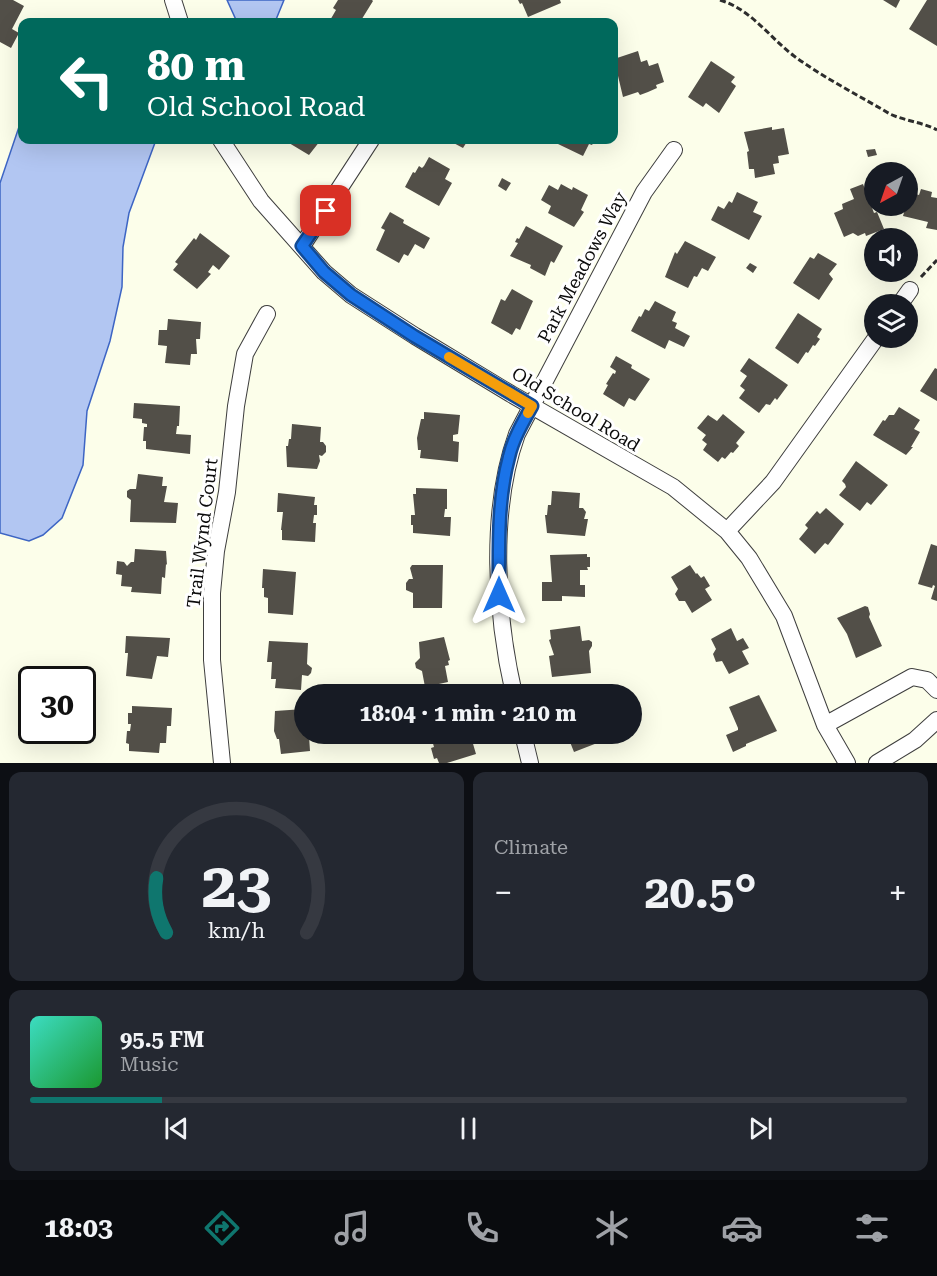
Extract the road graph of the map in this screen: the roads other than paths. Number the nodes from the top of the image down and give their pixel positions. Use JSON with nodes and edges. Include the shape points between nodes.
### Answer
{"nodes":[{"id":1,"x":173,"y":0,"type":"edge"},
{"id":2,"x":179,"y":18,"type":"edge"},
{"id":3,"x":224,"y":144,"type":"edge"},
{"id":4,"x":369,"y":144,"type":"edge"},
{"id":5,"x":675,"y":150,"type":"dead end"},
{"id":6,"x":302,"y":246,"type":"junction"},
{"id":7,"x":910,"y":291,"type":"road end"},
{"id":8,"x":908,"y":294,"type":"edge"},
{"id":9,"x":267,"y":314,"type":"dead end"},
{"id":10,"x":869,"y":348,"type":"edge"},
{"id":11,"x":532,"y":406,"type":"junction"},
{"id":12,"x":727,"y":531,"type":"junction"},
{"id":13,"x":512,"y":684,"type":"edge"},
{"id":14,"x":937,"y":690,"type":"edge"},
{"id":15,"x":937,"y":720,"type":"edge"},
{"id":16,"x":825,"y":725,"type":"junction"},
{"id":17,"x":525,"y":744,"type":"edge"},
{"id":18,"x":222,"y":763,"type":"edge"},
{"id":19,"x":530,"y":763,"type":"edge"},
{"id":20,"x":847,"y":763,"type":"edge"},
{"id":21,"x":877,"y":763,"type":"edge"}],
"edges":[{"from":1,"to":2,"type":"street"},
{"from":3,"to":6,"type":"street","name":"Old School Road","via":[[261,201]]},
{"from":4,"to":6,"type":"street"},
{"from":5,"to":11,"type":"street","name":"Park Meadows Way","via":[[644,192]]},
{"from":6,"to":11,"type":"street","name":"Old School Road","via":[[351,295]]},
{"from":7,"to":8,"type":"street"},
{"from":9,"to":18,"type":"street","name":"Trail Wynd Court","via":[[244,354],[214,572],[212,660]]},
{"from":10,"to":12,"type":"street","via":[[773,482]]},
{"from":11,"to":12,"type":"street","name":"Old School Road","via":[[673,487]]},
{"from":11,"to":13,"type":"street","name":"Park Meadows Way","via":[[509,457],[502,500],[499,595],[504,652]]},
{"from":12,"to":16,"type":"street","name":"Old School Road","via":[[749,558],[784,616]]},
{"from":14,"to":16,"type":"street","via":[[927,680],[912,677]]},
{"from":15,"to":21,"type":"street","via":[[915,740]]},
{"from":16,"to":20,"type":"street","name":"Old School Road"},
{"from":17,"to":19,"type":"street"}]}
